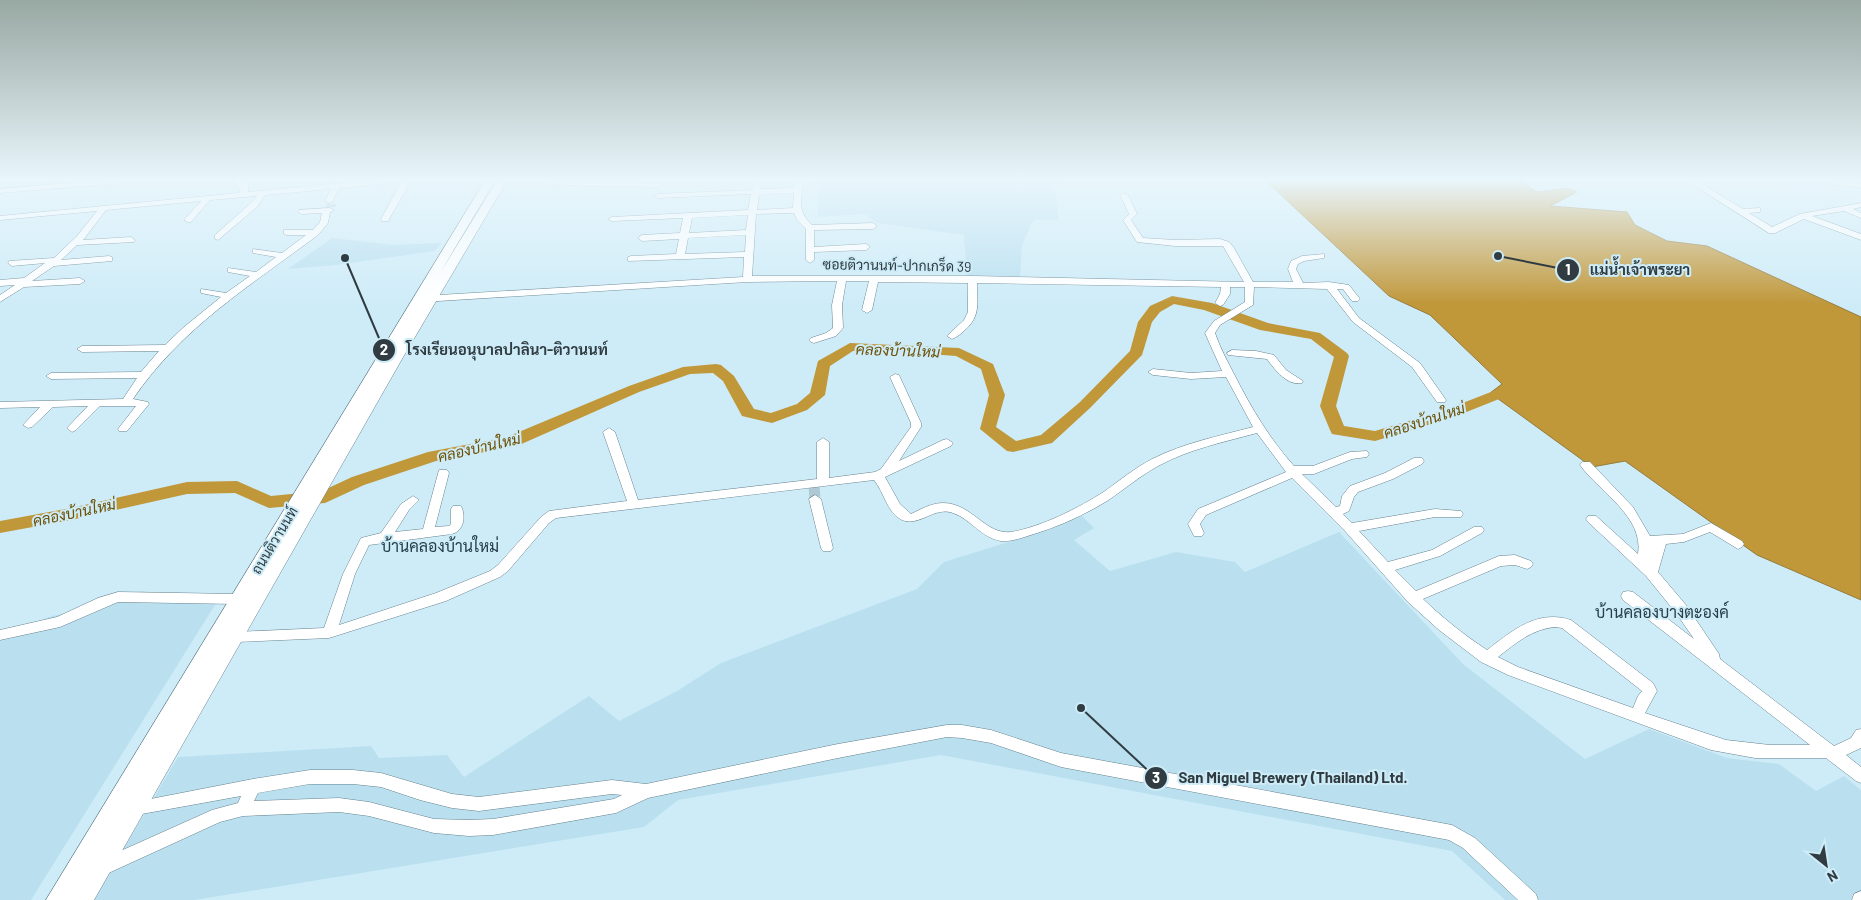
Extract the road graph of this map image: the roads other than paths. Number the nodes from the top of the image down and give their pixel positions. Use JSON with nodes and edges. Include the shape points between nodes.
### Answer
{"nodes":[{"id":1,"x":93,"y":221,"type":"edge"},
{"id":2,"x":236,"y":221,"type":"edge"},
{"id":3,"x":325,"y":221,"type":"edge"},
{"id":4,"x":465,"y":221,"type":"edge"},
{"id":5,"x":478,"y":221,"type":"edge"},
{"id":6,"x":687,"y":221,"type":"edge"},
{"id":7,"x":752,"y":221,"type":"edge"},
{"id":8,"x":803,"y":221,"type":"edge"},
{"id":9,"x":1128,"y":221,"type":"edge"},
{"id":10,"x":1756,"y":221,"type":"edge"},
{"id":11,"x":1790,"y":221,"type":"edge"},
{"id":12,"x":1817,"y":221,"type":"edge"},
{"id":13,"x":873,"y":226,"type":"dead end"},
{"id":14,"x":810,"y":228,"type":"junction"},
{"id":15,"x":287,"y":232,"type":"dead end"},
{"id":16,"x":751,"y":232,"type":"junction"},
{"id":17,"x":315,"y":233,"type":"junction"},
{"id":18,"x":684,"y":236,"type":"junction"},
{"id":19,"x":218,"y":237,"type":"dead end"},
{"id":20,"x":1861,"y":237,"type":"edge"},
{"id":21,"x":642,"y":238,"type":"dead end"},
{"id":22,"x":131,"y":240,"type":"dead end"},
{"id":23,"x":74,"y":243,"type":"junction"},
{"id":24,"x":866,"y":247,"type":"dead end"},
{"id":25,"x":810,"y":250,"type":"junction"},
{"id":26,"x":256,"y":251,"type":"dead end"},
{"id":27,"x":749,"y":254,"type":"junction"},
{"id":28,"x":285,"y":256,"type":"junction"},
{"id":29,"x":1320,"y":256,"type":"dead end"},
{"id":30,"x":680,"y":257,"type":"junction"},
{"id":31,"x":109,"y":259,"type":"dead end"},
{"id":32,"x":631,"y":260,"type":"dead end"},
{"id":33,"x":810,"y":260,"type":"dead end"},
{"id":34,"x":54,"y":261,"type":"junction"},
{"id":35,"x":12,"y":263,"type":"dead end"},
{"id":36,"x":231,"y":270,"type":"dead end"},
{"id":37,"x":258,"y":274,"type":"junction"},
{"id":38,"x":842,"y":278,"type":"junction"},
{"id":39,"x":874,"y":278,"type":"junction"},
{"id":40,"x":747,"y":279,"type":"junction"},
{"id":41,"x":973,"y":279,"type":"junction"},
{"id":42,"x":80,"y":281,"type":"dead end"},
{"id":43,"x":0,"y":283,"type":"edge"},
{"id":44,"x":23,"y":283,"type":"junction"},
{"id":45,"x":1226,"y":283,"type":"junction"},
{"id":46,"x":1249,"y":283,"type":"junction"},
{"id":47,"x":1300,"y":285,"type":"junction"},
{"id":48,"x":1329,"y":285,"type":"junction"},
{"id":49,"x":204,"y":291,"type":"dead end"},
{"id":50,"x":227,"y":296,"type":"junction"},
{"id":51,"x":0,"y":299,"type":"edge"},
{"id":52,"x":418,"y":299,"type":"junction"},
{"id":53,"x":432,"y":299,"type":"junction"},
{"id":54,"x":1355,"y":299,"type":"dead end"},
{"id":55,"x":1220,"y":303,"type":"dead end"},
{"id":56,"x":867,"y":310,"type":"dead end"},
{"id":57,"x":952,"y":336,"type":"dead end"},
{"id":58,"x":814,"y":340,"type":"dead end"},
{"id":59,"x":166,"y":348,"type":"junction"},
{"id":60,"x":82,"y":350,"type":"dead end"},
{"id":61,"x":1225,"y":353,"type":"junction"},
{"id":62,"x":1158,"y":372,"type":"dead end"},
{"id":63,"x":1229,"y":374,"type":"junction"},
{"id":64,"x":145,"y":375,"type":"junction"},
{"id":65,"x":51,"y":376,"type":"dead end"},
{"id":66,"x":895,"y":377,"type":"dead end"},
{"id":67,"x":1298,"y":381,"type":"dead end"},
{"id":68,"x":1441,"y":400,"type":"dead end"},
{"id":69,"x":126,"y":402,"type":"junction"},
{"id":70,"x":50,"y":404,"type":"junction"},
{"id":71,"x":96,"y":404,"type":"junction"},
{"id":72,"x":0,"y":405,"type":"edge"},
{"id":73,"x":28,"y":425,"type":"dead end"},
{"id":74,"x":72,"y":428,"type":"dead end"},
{"id":75,"x":1261,"y":428,"type":"junction"},
{"id":76,"x":122,"y":429,"type":"dead end"},
{"id":77,"x":609,"y":432,"type":"dead end"},
{"id":78,"x":823,"y":442,"type":"dead end"},
{"id":79,"x":947,"y":443,"type":"dead end"},
{"id":80,"x":1363,"y":454,"type":"dead end"},
{"id":81,"x":1418,"y":461,"type":"dead end"},
{"id":82,"x":1586,"y":465,"type":"dead end"},
{"id":83,"x":1293,"y":471,"type":"junction"},
{"id":84,"x":443,"y":473,"type":"dead end"},
{"id":85,"x":881,"y":474,"type":"junction"},
{"id":86,"x":319,"y":477,"type":"junction"},
{"id":87,"x":816,"y":488,"type":"junction"},
{"id":88,"x":413,"y":500,"type":"dead end"},
{"id":89,"x":634,"y":505,"type":"junction"},
{"id":90,"x":458,"y":509,"type":"dead end"},
{"id":91,"x":1334,"y":513,"type":"junction"},
{"id":92,"x":1457,"y":514,"type":"dead end"},
{"id":93,"x":296,"y":516,"type":"junction"},
{"id":94,"x":1592,"y":519,"type":"dead end"},
{"id":95,"x":1349,"y":528,"type":"junction"},
{"id":96,"x":1478,"y":530,"type":"dead end"},
{"id":97,"x":428,"y":532,"type":"junction"},
{"id":98,"x":1198,"y":533,"type":"dead end"},
{"id":99,"x":385,"y":537,"type":"junction"},
{"id":100,"x":1644,"y":540,"type":"junction"},
{"id":101,"x":1661,"y":540,"type":"junction"},
{"id":102,"x":1738,"y":544,"type":"dead end"},
{"id":103,"x":827,"y":548,"type":"dead end"},
{"id":104,"x":1527,"y":564,"type":"dead end"},
{"id":105,"x":1385,"y":568,"type":"junction"},
{"id":106,"x":1646,"y":568,"type":"junction"},
{"id":107,"x":1628,"y":596,"type":"dead end"},
{"id":108,"x":1412,"y":598,"type":"junction"},
{"id":109,"x":237,"y":599,"type":"junction"},
{"id":110,"x":329,"y":633,"type":"junction"},
{"id":111,"x":0,"y":635,"type":"edge"},
{"id":112,"x":236,"y":637,"type":"junction"},
{"id":113,"x":1486,"y":658,"type":"junction"},
{"id":114,"x":1723,"y":670,"type":"junction"},
{"id":115,"x":1637,"y":716,"type":"junction"},
{"id":116,"x":1861,"y":735,"type":"edge"},
{"id":117,"x":1831,"y":753,"type":"junction"},
{"id":118,"x":1861,"y":776,"type":"edge"},
{"id":119,"x":253,"y":786,"type":"junction"},
{"id":120,"x":646,"y":791,"type":"junction"},
{"id":121,"x":136,"y":808,"type":"junction"},
{"id":122,"x":243,"y":809,"type":"junction"},
{"id":123,"x":100,"y":868,"type":"junction"},
{"id":124,"x":57,"y":900,"type":"edge"},
{"id":125,"x":81,"y":900,"type":"edge"},
{"id":126,"x":1530,"y":900,"type":"edge"}],
"edges":[{"from":1,"to":23,"type":"street"},
{"from":2,"to":19,"type":"street"},
{"from":3,"to":17,"type":"street"},
{"from":4,"to":52,"type":"main road","name":"ถนนติวานนท์"},
{"from":5,"to":53,"type":"main road","name":"ถนนติวานนท์"},
{"from":6,"to":18,"type":"street"},
{"from":7,"to":16,"type":"street"},
{"from":8,"to":14,"type":"street"},
{"from":9,"to":46,"type":"street","via":[[1139,239],[1226,244]]},
{"from":10,"to":11,"type":"street","via":[[1772,231]]},
{"from":12,"to":20,"type":"street"},
{"from":13,"to":14,"type":"street"},
{"from":14,"to":25,"type":"street"},
{"from":15,"to":17,"type":"street"},
{"from":16,"to":18,"type":"street"},
{"from":16,"to":27,"type":"street"},
{"from":17,"to":28,"type":"street"},
{"from":18,"to":21,"type":"street"},
{"from":18,"to":30,"type":"street"},
{"from":22,"to":23,"type":"street"},
{"from":23,"to":34,"type":"street"},
{"from":24,"to":25,"type":"street"},
{"from":25,"to":33,"type":"street"},
{"from":26,"to":28,"type":"street"},
{"from":27,"to":30,"type":"street"},
{"from":27,"to":40,"type":"street"},
{"from":28,"to":37,"type":"street"},
{"from":29,"to":47,"type":"street","via":[[1294,263],[1292,270]]},
{"from":30,"to":32,"type":"street"},
{"from":31,"to":34,"type":"street"},
{"from":34,"to":35,"type":"street"},
{"from":34,"to":44,"type":"street"},
{"from":36,"to":37,"type":"street"},
{"from":37,"to":50,"type":"street"},
{"from":38,"to":39,"type":"street","name":"ซอยติวานนท์-ปากเกร็ด 39"},
{"from":38,"to":40,"type":"street","name":"ซอยติวานนท์-ปากเกร็ด 39"},
{"from":38,"to":58,"type":"street","via":[[836,298],[837,330]]},
{"from":39,"to":41,"type":"street","name":"ซอยติวานนท์-ปากเกร็ด 39"},
{"from":39,"to":56,"type":"street"},
{"from":40,"to":53,"type":"street","name":"ซอยติวานนท์-ปากเกร็ด 39"},
{"from":41,"to":45,"type":"street","name":"ซอยติวานนท์-ปากเกร็ด 39"},
{"from":41,"to":57,"type":"street","via":[[974,311]]},
{"from":42,"to":44,"type":"street"},
{"from":43,"to":44,"type":"street"},
{"from":44,"to":51,"type":"street"},
{"from":45,"to":46,"type":"street","name":"ซอยติวานนท์-ปากเกร็ด 39"},
{"from":45,"to":55,"type":"street"},
{"from":46,"to":47,"type":"street","name":"ซอยติวานนท์-ปากเกร็ด 39"},
{"from":46,"to":61,"type":"street","via":[[1250,304],[1218,323],[1210,333]]},
{"from":47,"to":48,"type":"street","name":"ซอยติวานนท์-ปากเกร็ด 39"},
{"from":48,"to":54,"type":"street","name":"ซอยติวานนท์-ปากเกร็ด 39","via":[[1345,286]]},
{"from":48,"to":68,"type":"street","via":[[1356,320],[1416,365]]},
{"from":49,"to":50,"type":"street"},
{"from":50,"to":59,"type":"street"},
{"from":52,"to":53,"type":"street","name":"ซอยติวานนท์-ปากเกร็ด 39"},
{"from":52,"to":86,"type":"main road","name":"ถนนติวานนท์"},
{"from":53,"to":86,"type":"main road","name":"ถนนติวานนท์"},
{"from":59,"to":60,"type":"street"},
{"from":59,"to":64,"type":"street"},
{"from":61,"to":63,"type":"street"},
{"from":61,"to":67,"type":"street","via":[[1270,357],[1282,372]]},
{"from":62,"to":63,"type":"street"},
{"from":63,"to":75,"type":"street"},
{"from":64,"to":65,"type":"street"},
{"from":64,"to":69,"type":"street"},
{"from":66,"to":85,"type":"street","via":[[916,427]]},
{"from":69,"to":71,"type":"street"},
{"from":69,"to":76,"type":"street","via":[[144,404]]},
{"from":70,"to":71,"type":"street"},
{"from":70,"to":72,"type":"street"},
{"from":70,"to":73,"type":"street"},
{"from":71,"to":74,"type":"street"},
{"from":75,"to":83,"type":"street"},
{"from":75,"to":85,"type":"street","via":[[1158,461],[1101,500],[1051,523],[1010,536],[998,536],[987,531],[950,507],[940,507],[912,518],[903,516],[881,480]]},
{"from":77,"to":89,"type":"street"},
{"from":78,"to":87,"type":"street"},
{"from":79,"to":85,"type":"street"},
{"from":80,"to":83,"type":"street","via":[[1314,470]]},
{"from":81,"to":91,"type":"street","via":[[1354,489],[1345,508]]},
{"from":82,"to":100,"type":"street","via":[[1624,506],[1641,529]]},
{"from":83,"to":91,"type":"street"},
{"from":83,"to":98,"type":"street","via":[[1202,512],[1194,524]]},
{"from":84,"to":97,"type":"street"},
{"from":85,"to":87,"type":"street"},
{"from":86,"to":93,"type":"main road","name":"ถนนติวานนท์"},
{"from":87,"to":89,"type":"street"},
{"from":87,"to":103,"type":"street"},
{"from":88,"to":99,"type":"street"},
{"from":89,"to":110,"type":"street","via":[[553,514],[495,574],[441,598]]},
{"from":90,"to":97,"type":"street","via":[[455,528]]},
{"from":91,"to":95,"type":"street"},
{"from":92,"to":95,"type":"street","via":[[1434,512]]},
{"from":93,"to":109,"type":"main road","name":"ถนนติวานนท์"},
{"from":93,"to":112,"type":"main road","name":"ถนนติวานนท์"},
{"from":94,"to":106,"type":"street"},
{"from":95,"to":105,"type":"street"},
{"from":96,"to":105,"type":"street","via":[[1436,553]]},
{"from":97,"to":99,"type":"street"},
{"from":99,"to":110,"type":"street","via":[[365,541],[362,546]]},
{"from":100,"to":101,"type":"street"},
{"from":100,"to":106,"type":"street"},
{"from":101,"to":102,"type":"street","via":[[1684,538],[1711,527]]},
{"from":101,"to":106,"type":"street"},
{"from":104,"to":108,"type":"street","via":[[1516,560],[1499,561]]},
{"from":105,"to":108,"type":"street"},
{"from":106,"to":114,"type":"street"},
{"from":107,"to":114,"type":"street"},
{"from":108,"to":113,"type":"street","via":[[1447,630]]},
{"from":109,"to":111,"type":"street","via":[[118,597],[60,622]]},
{"from":109,"to":124,"type":"main road","name":"ถนนติวานนท์"},
{"from":110,"to":112,"type":"street"},
{"from":112,"to":121,"type":"main road","name":"ถนนติวานนท์"},
{"from":113,"to":115,"type":"street"},
{"from":113,"to":115,"type":"street","via":[[1540,622],[1566,624],[1648,687],[1650,690]]},
{"from":114,"to":117,"type":"street"},
{"from":115,"to":117,"type":"street","via":[[1736,750],[1780,754]]},
{"from":116,"to":117,"type":"street","via":[[1856,743]]},
{"from":117,"to":118,"type":"street"},
{"from":119,"to":120,"type":"street","via":[[310,777],[353,777],[381,780],[452,801],[479,804],[612,787]]},
{"from":119,"to":121,"type":"street"},
{"from":119,"to":122,"type":"street"},
{"from":120,"to":122,"type":"street","via":[[608,808],[469,828],[434,826],[369,809],[339,806]]},
{"from":120,"to":126,"type":"street","via":[[838,750],[964,730],[989,735],[1061,760],[1452,833],[1469,843]]},
{"from":121,"to":123,"type":"main road","name":"ถนนติวานนท์"},
{"from":122,"to":123,"type":"street","via":[[218,815]]},
{"from":123,"to":125,"type":"main road","name":"ถนนติวานนท์"}]}
